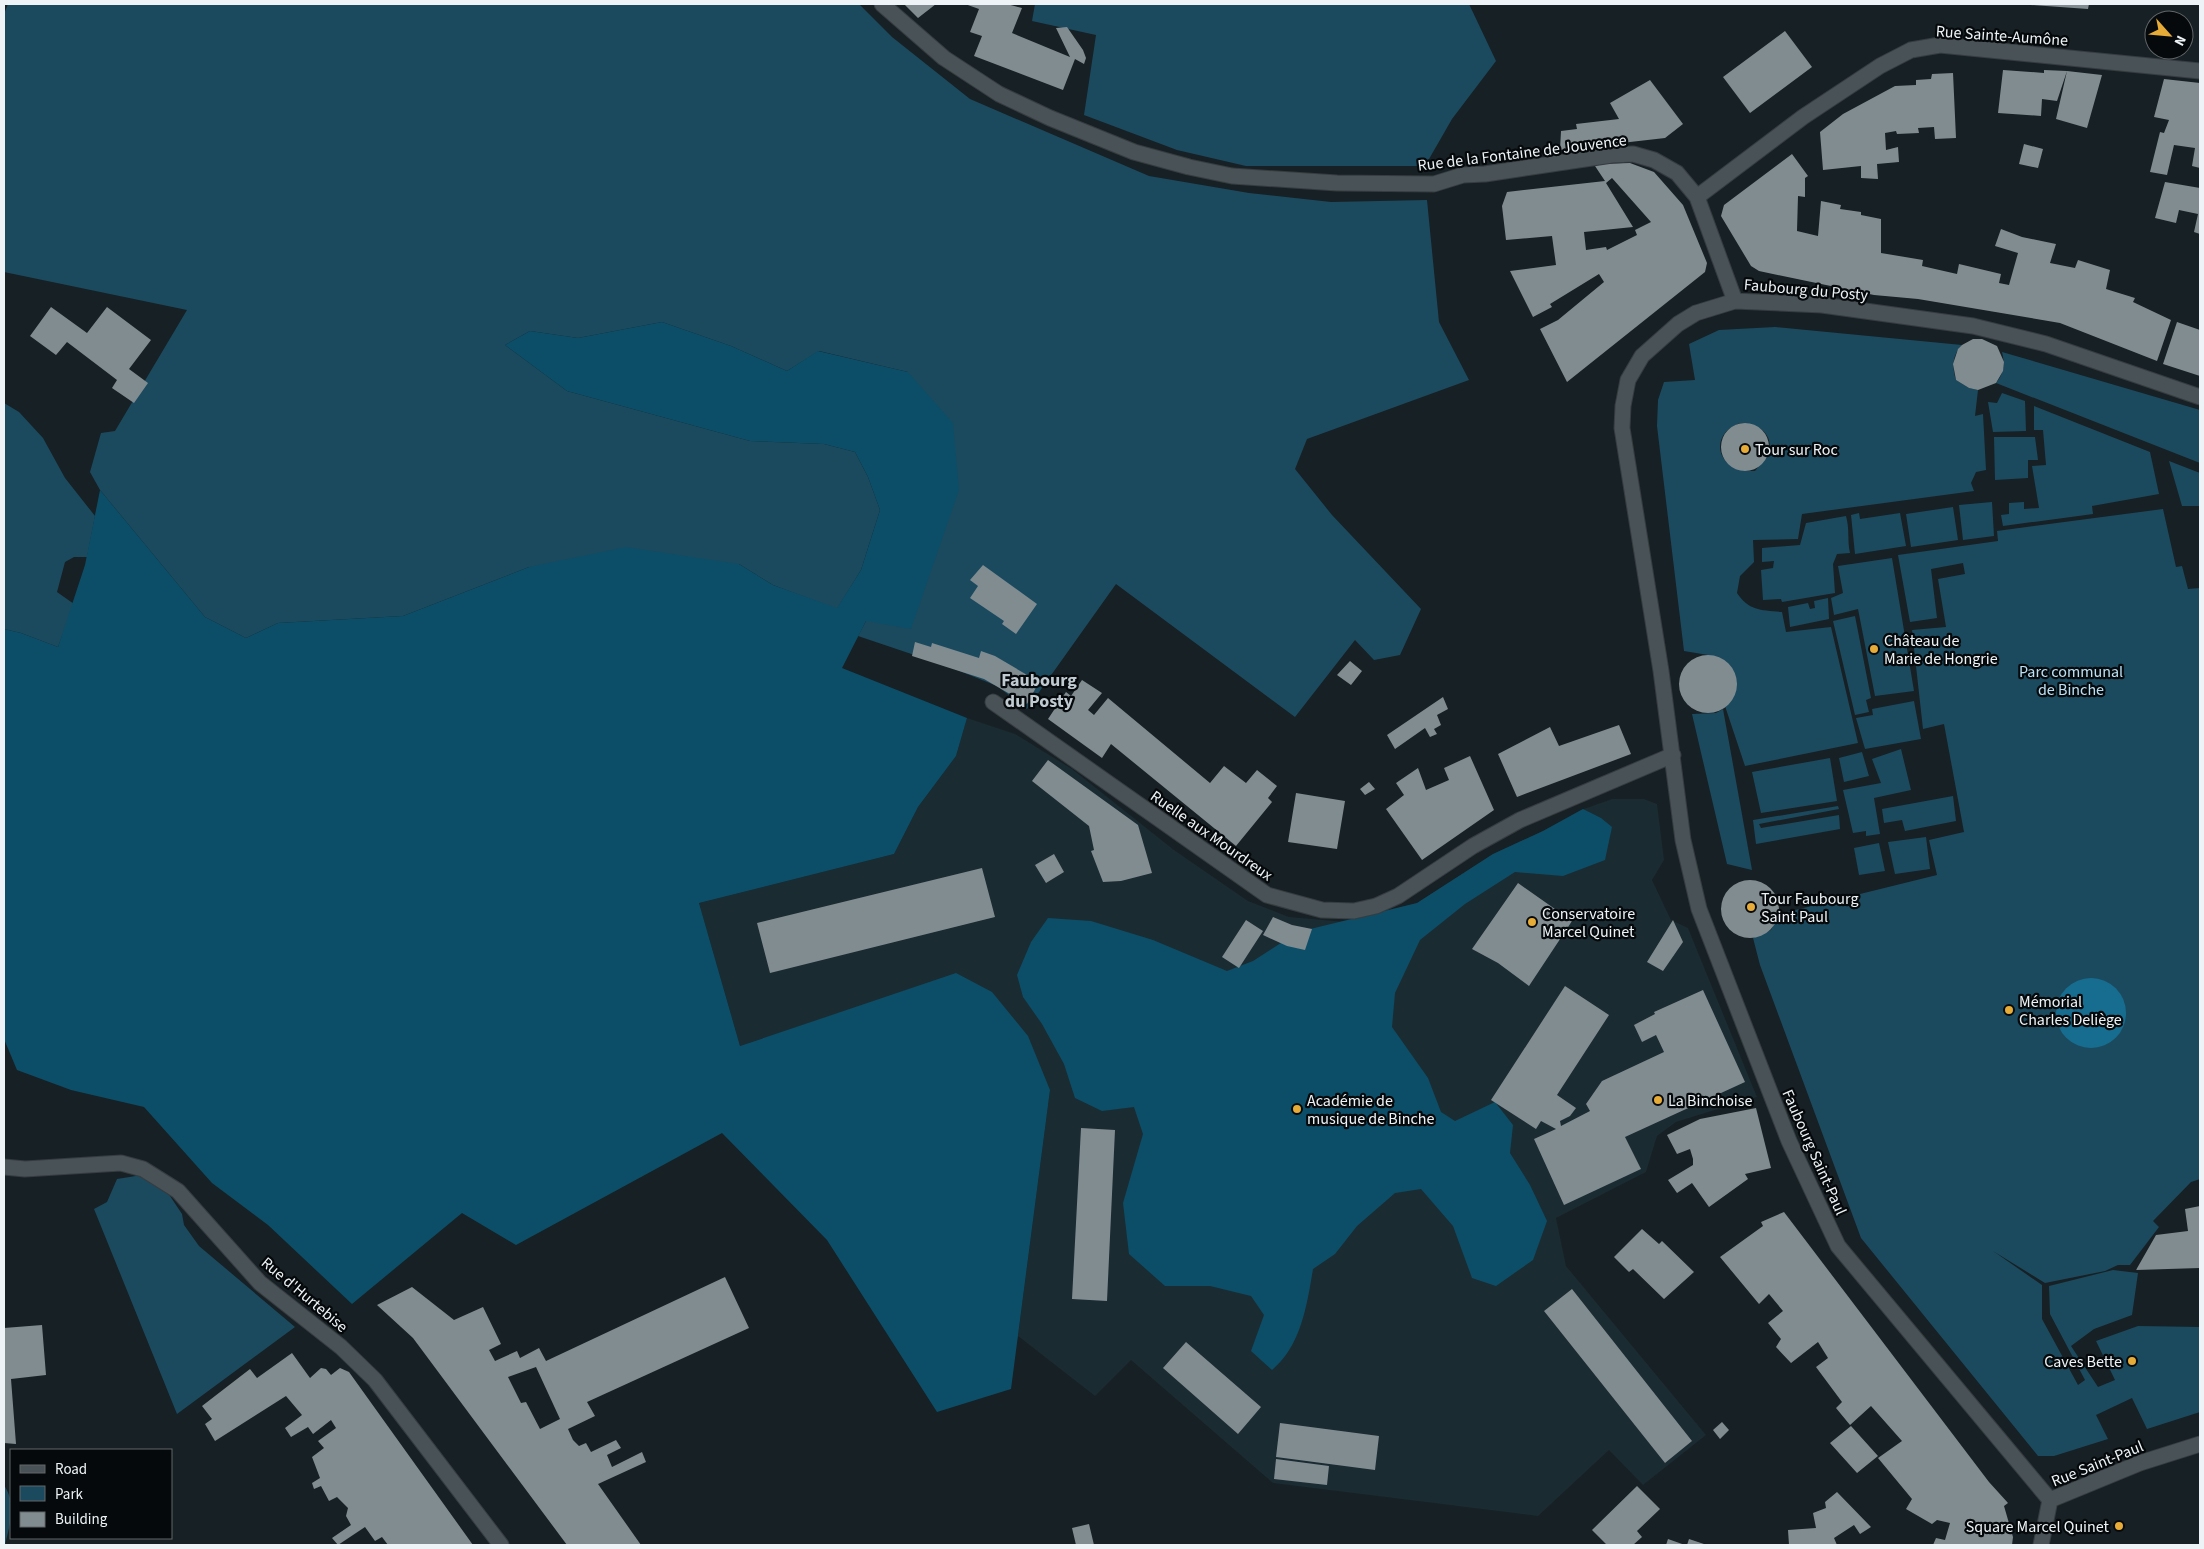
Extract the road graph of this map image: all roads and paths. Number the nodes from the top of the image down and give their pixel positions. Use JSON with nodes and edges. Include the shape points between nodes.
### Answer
{"nodes":[{"id":1,"x":882,"y":4,"type":"edge"},
{"id":2,"x":2200,"y":71,"type":"edge"},
{"id":3,"x":1697,"y":197,"type":"junction"},
{"id":4,"x":1735,"y":301,"type":"junction"},
{"id":5,"x":2200,"y":397,"type":"edge"},
{"id":6,"x":993,"y":702,"type":"dead end"},
{"id":7,"x":1673,"y":755,"type":"junction"},
{"id":8,"x":4,"y":1167,"type":"edge"},
{"id":9,"x":2200,"y":1444,"type":"edge"},
{"id":10,"x":2050,"y":1500,"type":"junction"},
{"id":11,"x":501,"y":1545,"type":"edge"},
{"id":12,"x":2041,"y":1545,"type":"edge"}],
"edges":[{"from":1,"to":3,"type":"street","name":"Rue de la Fontaine de Jouvence","via":[[944,58],[999,94],[1134,152],[1190,167],[1232,176],[1337,184],[1434,184],[1463,175],[1633,154],[1654,160],[1677,174]]},
{"from":2,"to":3,"type":"street","name":"Rue Sainte-Aumône","via":[[1940,45],[1911,50],[1880,66],[1803,117]]},
{"from":3,"to":4,"type":"street","name":"Rue de la Fontaine de Jouvence"},
{"from":4,"to":5,"type":"street","name":"Faubourg du Posty","via":[[1822,305],[1973,326],[2046,344]]},
{"from":4,"to":7,"type":"street","name":"Faubourg du Posty","via":[[1696,313],[1661,338],[1642,356],[1628,380],[1623,406],[1622,428]]},
{"from":6,"to":7,"type":"street","name":"Ruelle aux Mourdreux","via":[[1266,894],[1322,910],[1354,911],[1376,906],[1398,896],[1473,846],[1520,820]]},
{"from":7,"to":10,"type":"street","name":"Faubourg Saint-Paul","via":[[1683,840],[1699,909],[1789,1141],[1838,1246]]},
{"from":8,"to":11,"type":"street","name":"Rue d'Hurtebise","via":[[25,1169],[120,1164],[143,1169],[178,1191],[260,1283],[341,1347],[375,1380]]},
{"from":9,"to":10,"type":"street","name":"Rue Saint-Paul","via":[[2140,1463]]},
{"from":10,"to":12,"type":"street","name":"Rue Saint-Paul"}]}
